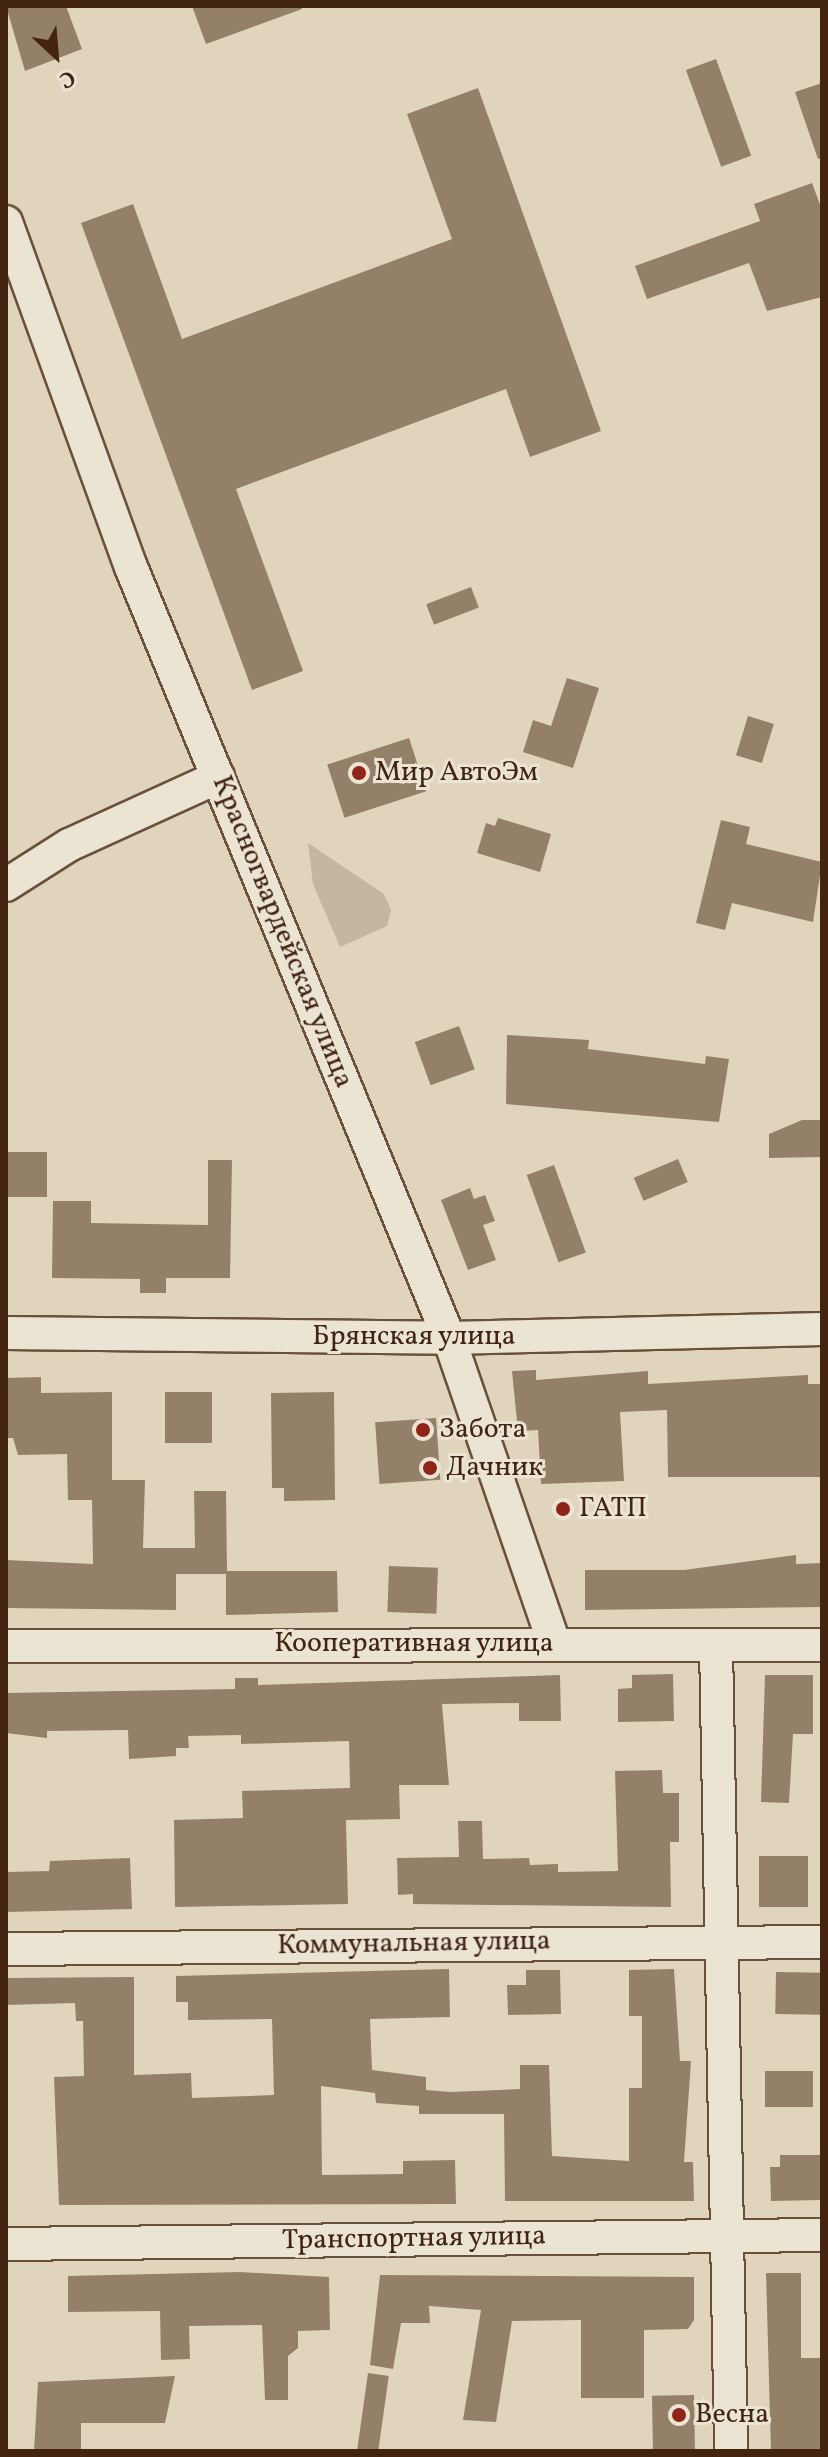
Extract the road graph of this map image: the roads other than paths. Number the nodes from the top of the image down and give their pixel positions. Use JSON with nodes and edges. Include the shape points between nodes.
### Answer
{"nodes":[{"id":1,"x":6,"y":222,"type":"edge"},
{"id":2,"x":218,"y":777,"type":"junction"},
{"id":3,"x":6,"y":885,"type":"edge"},
{"id":4,"x":822,"y":1329,"type":"edge"},
{"id":5,"x":6,"y":1333,"type":"edge"},
{"id":6,"x":449,"y":1338,"type":"junction"},
{"id":7,"x":554,"y":1643,"type":"junction"},
{"id":8,"x":716,"y":1645,"type":"junction"},
{"id":9,"x":822,"y":1645,"type":"edge"},
{"id":10,"x":6,"y":1646,"type":"edge"},
{"id":11,"x":724,"y":1940,"type":"junction"},
{"id":12,"x":822,"y":1942,"type":"edge"},
{"id":13,"x":6,"y":1949,"type":"edge"},
{"id":14,"x":822,"y":2235,"type":"edge"},
{"id":15,"x":728,"y":2236,"type":"junction"},
{"id":16,"x":6,"y":2244,"type":"edge"},
{"id":17,"x":731,"y":2451,"type":"edge"}],
"edges":[{"from":1,"to":2,"type":"street","name":"Красногвардейская улица","via":[[131,567]]},
{"from":2,"to":3,"type":"street","via":[[69,845]]},
{"from":2,"to":6,"type":"street","name":"Красногвардейская улица"},
{"from":4,"to":6,"type":"street","name":"Брянская улица"},
{"from":5,"to":6,"type":"street","name":"Брянская улица"},
{"from":6,"to":7,"type":"street","name":"Красногвардейская улица"},
{"from":7,"to":8,"type":"street","name":"Кооперативная улица"},
{"from":7,"to":10,"type":"street","name":"Кооперативная улица"},
{"from":8,"to":9,"type":"street","name":"Кооперативная улица"},
{"from":8,"to":11,"type":"street"},
{"from":11,"to":12,"type":"street","name":"Коммунальная улица"},
{"from":11,"to":13,"type":"street","name":"Коммунальная улица"},
{"from":11,"to":15,"type":"street"},
{"from":14,"to":15,"type":"street","name":"Транспортная улица"},
{"from":15,"to":16,"type":"street","name":"Транспортная улица"},
{"from":15,"to":17,"type":"street"}]}
